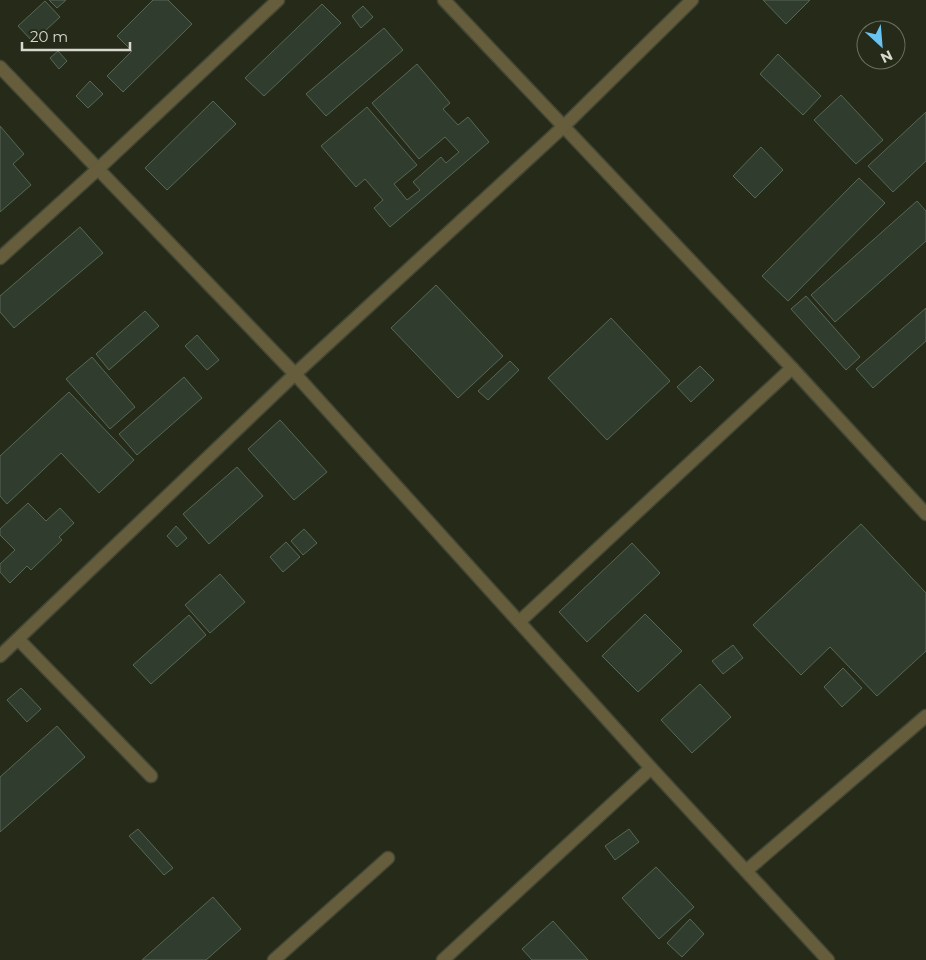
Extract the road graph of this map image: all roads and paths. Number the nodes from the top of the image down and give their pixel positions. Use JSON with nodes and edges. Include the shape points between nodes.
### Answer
{"nodes":[{"id":1,"x":278,"y":0,"type":"edge"},
{"id":2,"x":444,"y":0,"type":"edge"},
{"id":3,"x":692,"y":0,"type":"edge"},
{"id":4,"x":0,"y":67,"type":"edge"},
{"id":5,"x":563,"y":127,"type":"junction"},
{"id":6,"x":98,"y":168,"type":"junction"},
{"id":7,"x":0,"y":258,"type":"edge"},
{"id":8,"x":792,"y":368,"type":"junction"},
{"id":9,"x":295,"y":374,"type":"junction"},
{"id":10,"x":926,"y":514,"type":"edge"},
{"id":11,"x":519,"y":622,"type":"junction"},
{"id":12,"x":18,"y":638,"type":"junction"},
{"id":13,"x":0,"y":656,"type":"edge"},
{"id":14,"x":926,"y":716,"type":"edge"},
{"id":15,"x":650,"y":768,"type":"junction"},
{"id":16,"x":151,"y":776,"type":"dead end"},
{"id":17,"x":388,"y":858,"type":"dead end"},
{"id":18,"x":746,"y":871,"type":"junction"},
{"id":19,"x":274,"y":960,"type":"edge"},
{"id":20,"x":443,"y":960,"type":"edge"},
{"id":21,"x":828,"y":960,"type":"edge"}],
"edges":[{"from":1,"to":6,"type":"street"},
{"from":2,"to":5,"type":"street"},
{"from":3,"to":5,"type":"street"},
{"from":4,"to":6,"type":"street"},
{"from":5,"to":8,"type":"street"},
{"from":5,"to":9,"type":"street"},
{"from":6,"to":7,"type":"street"},
{"from":6,"to":9,"type":"street"},
{"from":8,"to":10,"type":"street"},
{"from":8,"to":11,"type":"street"},
{"from":9,"to":11,"type":"street"},
{"from":9,"to":12,"type":"street"},
{"from":11,"to":15,"type":"street"},
{"from":12,"to":13,"type":"street"},
{"from":12,"to":16,"type":"street"},
{"from":14,"to":18,"type":"street"},
{"from":15,"to":18,"type":"street"},
{"from":15,"to":20,"type":"street"},
{"from":17,"to":19,"type":"street"},
{"from":18,"to":21,"type":"street"}]}
